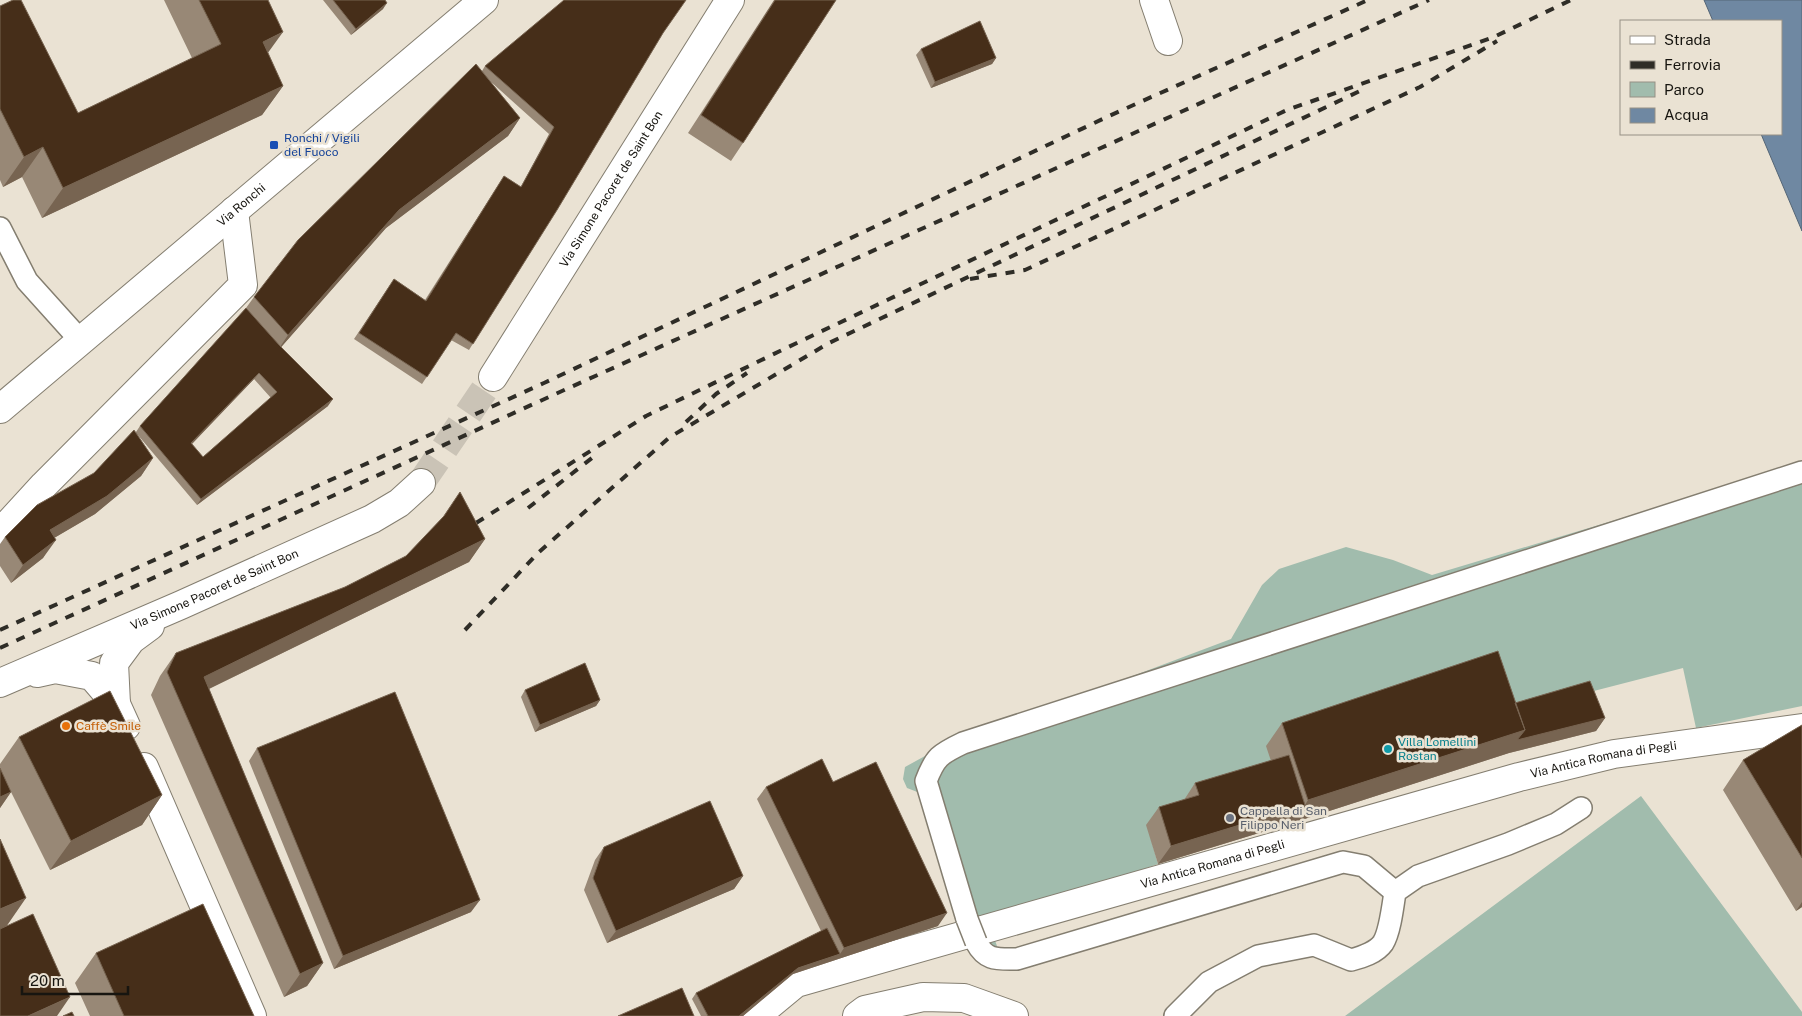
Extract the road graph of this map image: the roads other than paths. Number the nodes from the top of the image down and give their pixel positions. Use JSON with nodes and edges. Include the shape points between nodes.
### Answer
{"nodes":[{"id":1,"x":484,"y":0,"type":"edge"},
{"id":2,"x":730,"y":0,"type":"edge"},
{"id":3,"x":1154,"y":0,"type":"edge"},
{"id":4,"x":1168,"y":41,"type":"dead end"},
{"id":5,"x":234,"y":211,"type":"junction"},
{"id":6,"x":0,"y":228,"type":"edge"},
{"id":7,"x":81,"y":341,"type":"junction"},
{"id":8,"x":493,"y":377,"type":"tunnel mouth"},
{"id":9,"x":0,"y":410,"type":"edge"},
{"id":10,"x":1802,"y":472,"type":"edge"},
{"id":11,"x":421,"y":483,"type":"tunnel mouth"},
{"id":12,"x":0,"y":533,"type":"edge"},
{"id":13,"x":181,"y":605,"type":"junction"},
{"id":14,"x":7,"y":680,"type":"edge"},
{"id":15,"x":116,"y":704,"type":"junction"},
{"id":16,"x":1802,"y":728,"type":"edge"},
{"id":17,"x":1581,"y":808,"type":"dead end"},
{"id":18,"x":1395,"y":892,"type":"junction"},
{"id":19,"x":252,"y":1016,"type":"edge"},
{"id":20,"x":756,"y":1016,"type":"edge"},
{"id":21,"x":857,"y":1016,"type":"edge"},
{"id":22,"x":1014,"y":1016,"type":"edge"},
{"id":23,"x":1175,"y":1016,"type":"edge"}],
"edges":[{"from":1,"to":5,"type":"main road","name":"Via Ronchi"},
{"from":2,"to":8,"type":"main road","name":"Via Simone Pacoret de Saint Bon"},
{"from":3,"to":4,"type":"main road"},
{"from":5,"to":7,"type":"main road","name":"Via Ronchi"},
{"from":5,"to":12,"type":"main road","via":[[243,285]]},
{"from":6,"to":7,"type":"lane","via":[[27,281]]},
{"from":7,"to":9,"type":"main road","name":"Via Ronchi"},
{"from":10,"to":18,"type":"lane","bridge":true,"via":[[963,743],[941,754],[926,781],[967,919],[981,951],[993,959],[1017,960],[1343,862],[1364,866]]},
{"from":11,"to":13,"type":"main road","name":"Via Simone Pacoret de Saint Bon","via":[[399,503],[372,519]]},
{"from":13,"to":14,"type":"main road","name":"Via Simone Pacoret de Saint Bon"},
{"from":13,"to":15,"type":"main road","via":[[131,640],[114,663]]},
{"from":14,"to":15,"type":"main road","via":[[55,669],[92,676]]},
{"from":15,"to":19,"type":"main road"},
{"from":16,"to":20,"type":"main road","name":"Via Antica Romana di Pegli","via":[[1614,754],[1519,776],[796,983]]},
{"from":17,"to":18,"type":"lane","via":[[1556,824],[1418,876]]},
{"from":18,"to":23,"type":"lane","via":[[1383,943],[1369,954],[1351,960],[1314,945],[1258,956],[1210,982]]},
{"from":21,"to":22,"type":"main road","via":[[865,1010],[923,996],[964,998]]}]}
